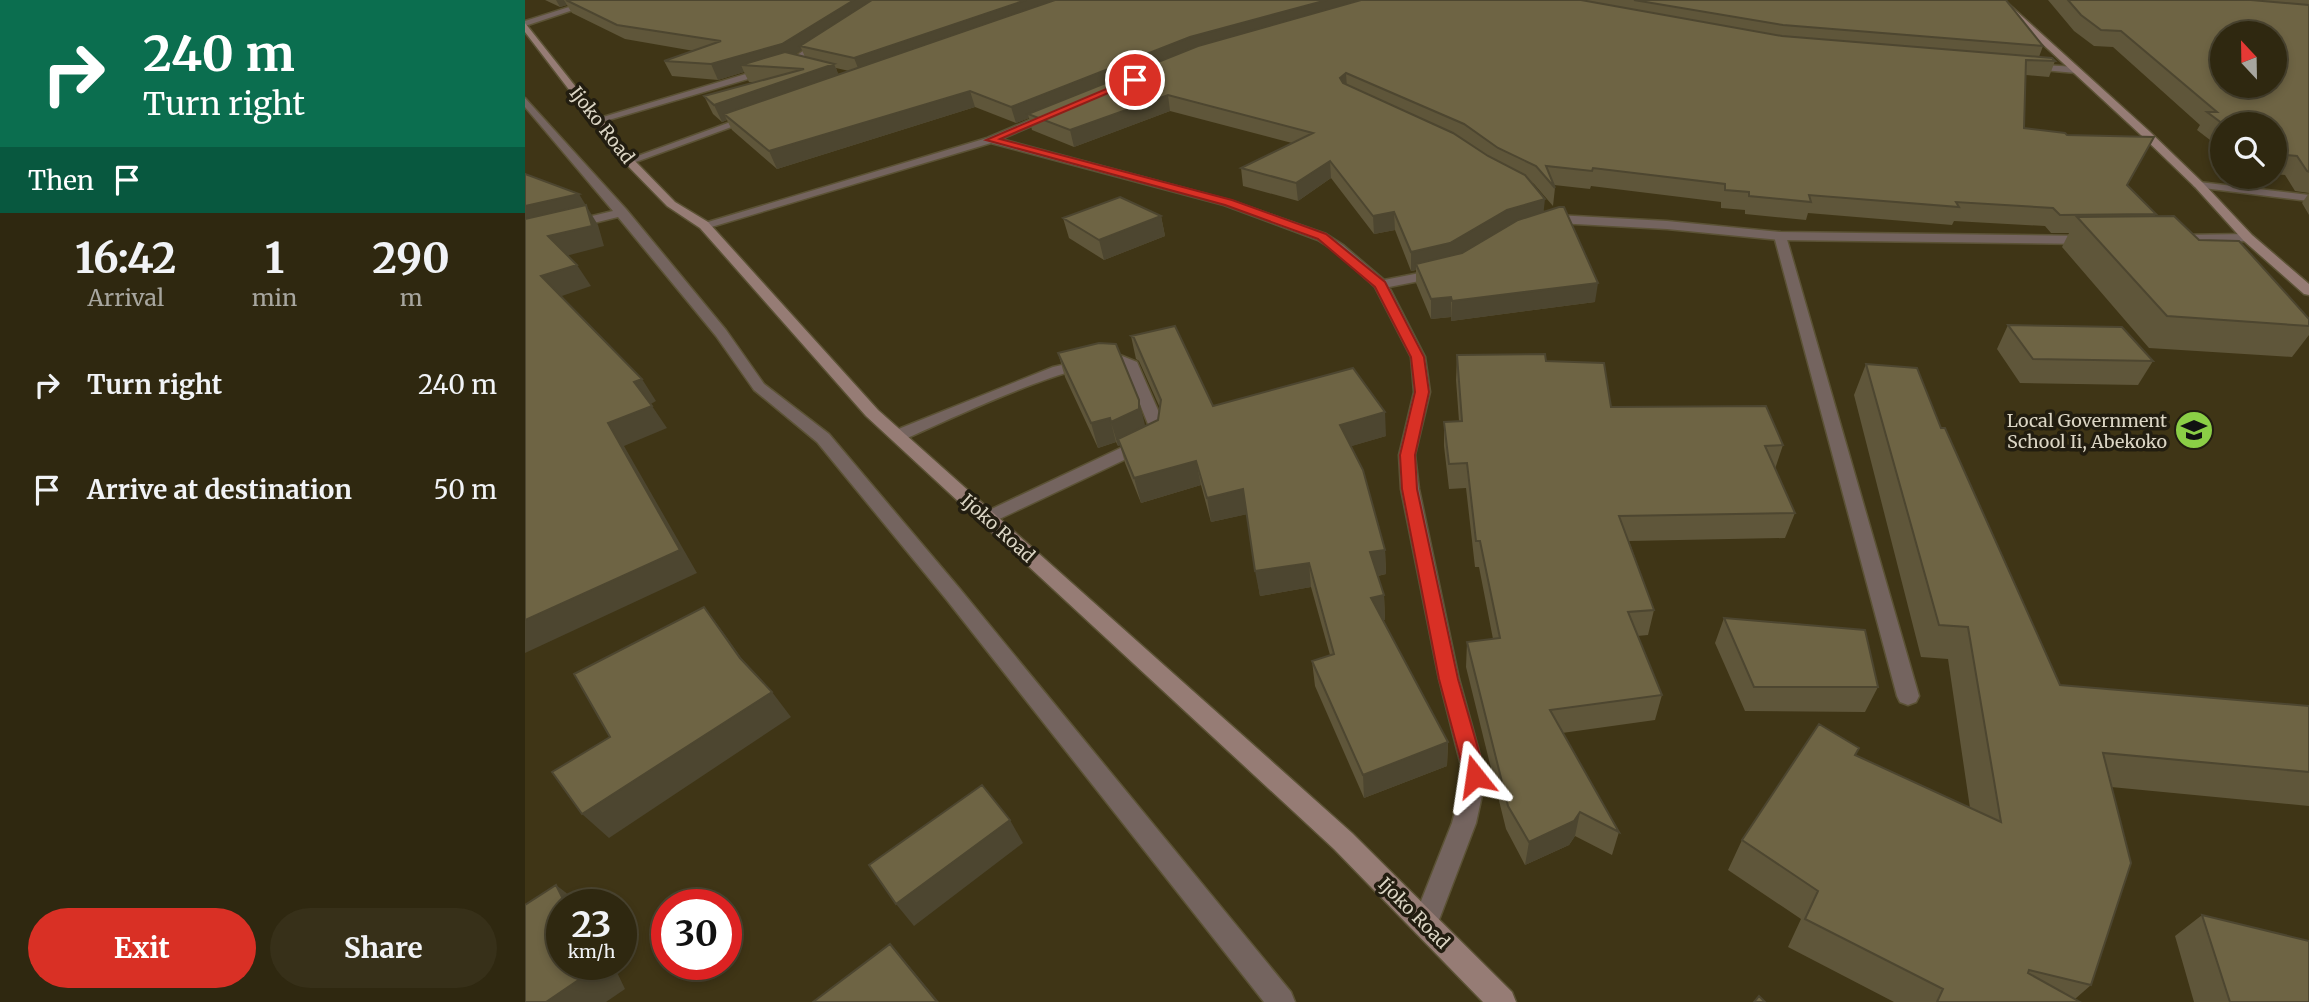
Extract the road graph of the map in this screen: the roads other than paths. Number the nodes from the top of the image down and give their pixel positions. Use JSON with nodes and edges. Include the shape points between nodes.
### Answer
{"nodes":[{"id":1,"x":599,"y":0,"type":"edge"},
{"id":2,"x":1999,"y":0,"type":"edge"},
{"id":3,"x":525,"y":25,"type":"edge"},
{"id":4,"x":836,"y":33,"type":"edge"},
{"id":5,"x":792,"y":63,"type":"junction"},
{"id":6,"x":2022,"y":65,"type":"edge"},
{"id":7,"x":805,"y":66,"type":"edge"},
{"id":8,"x":2076,"y":69,"type":"junction"},
{"id":9,"x":525,"y":101,"type":"edge"},
{"id":10,"x":1065,"y":108,"type":"edge"},
{"id":11,"x":757,"y":116,"type":"edge"},
{"id":12,"x":598,"y":120,"type":"junction"},
{"id":13,"x":991,"y":140,"type":"junction"},
{"id":14,"x":629,"y":161,"type":"junction"},
{"id":15,"x":2199,"y":185,"type":"junction"},
{"id":16,"x":2309,"y":198,"type":"edge"},
{"id":17,"x":622,"y":212,"type":"junction"},
{"id":18,"x":704,"y":225,"type":"junction"},
{"id":19,"x":1529,"y":227,"type":"edge"},
{"id":20,"x":525,"y":236,"type":"edge"},
{"id":21,"x":1780,"y":236,"type":"junction"},
{"id":22,"x":2248,"y":238,"type":"junction"},
{"id":23,"x":2165,"y":239,"type":"edge"},
{"id":24,"x":2095,"y":240,"type":"edge"},
{"id":25,"x":1456,"y":267,"type":"edge"},
{"id":26,"x":1381,"y":285,"type":"junction"},
{"id":27,"x":2309,"y":291,"type":"edge"},
{"id":28,"x":897,"y":436,"type":"junction"},
{"id":29,"x":987,"y":518,"type":"junction"},
{"id":30,"x":1908,"y":696,"type":"dead end"},
{"id":31,"x":1425,"y":924,"type":"junction"},
{"id":32,"x":1281,"y":1002,"type":"edge"},
{"id":33,"x":1502,"y":1002,"type":"edge"}],
"edges":[{"from":1,"to":3,"type":"street"},
{"from":2,"to":8,"type":"main road"},
{"from":3,"to":12,"type":"main road","name":"Ijoko Road"},
{"from":4,"to":5,"type":"street"},
{"from":5,"to":7,"type":"street"},
{"from":5,"to":12,"type":"street"},
{"from":6,"to":8,"type":"street"},
{"from":8,"to":15,"type":"main road"},
{"from":9,"to":17,"type":"street"},
{"from":10,"to":13,"type":"street"},
{"from":11,"to":14,"type":"street"},
{"from":12,"to":14,"type":"main road","name":"Ijoko Road"},
{"from":13,"to":18,"type":"street"},
{"from":13,"to":26,"type":"street","via":[[1228,203],[1322,237]]},
{"from":14,"to":18,"type":"main road","name":"Ijoko Road","via":[[671,204]]},
{"from":15,"to":16,"type":"street"},
{"from":15,"to":22,"type":"main road"},
{"from":17,"to":20,"type":"street"},
{"from":17,"to":32,"type":"street","via":[[759,387],[823,438]]},
{"from":18,"to":28,"type":"main road","name":"Ijoko Road"},
{"from":19,"to":21,"type":"street","via":[[1552,214]]},
{"from":21,"to":24,"type":"street"},
{"from":21,"to":30,"type":"street"},
{"from":22,"to":23,"type":"street"},
{"from":22,"to":27,"type":"main road"},
{"from":25,"to":26,"type":"street"},
{"from":26,"to":31,"type":"street","via":[[1418,357],[1422,392],[1407,455],[1410,489],[1449,679],[1475,776],[1464,823]]},
{"from":28,"to":29,"type":"main road","name":"Ijoko Road"},
{"from":28,"to":29,"type":"street","via":[[1058,370],[1115,357],[1130,362],[1156,424],[1156,438]]},
{"from":29,"to":31,"type":"main road","name":"Ijoko Road","via":[[1343,841]]},
{"from":31,"to":33,"type":"main road","name":"Ijoko Road"}]}
